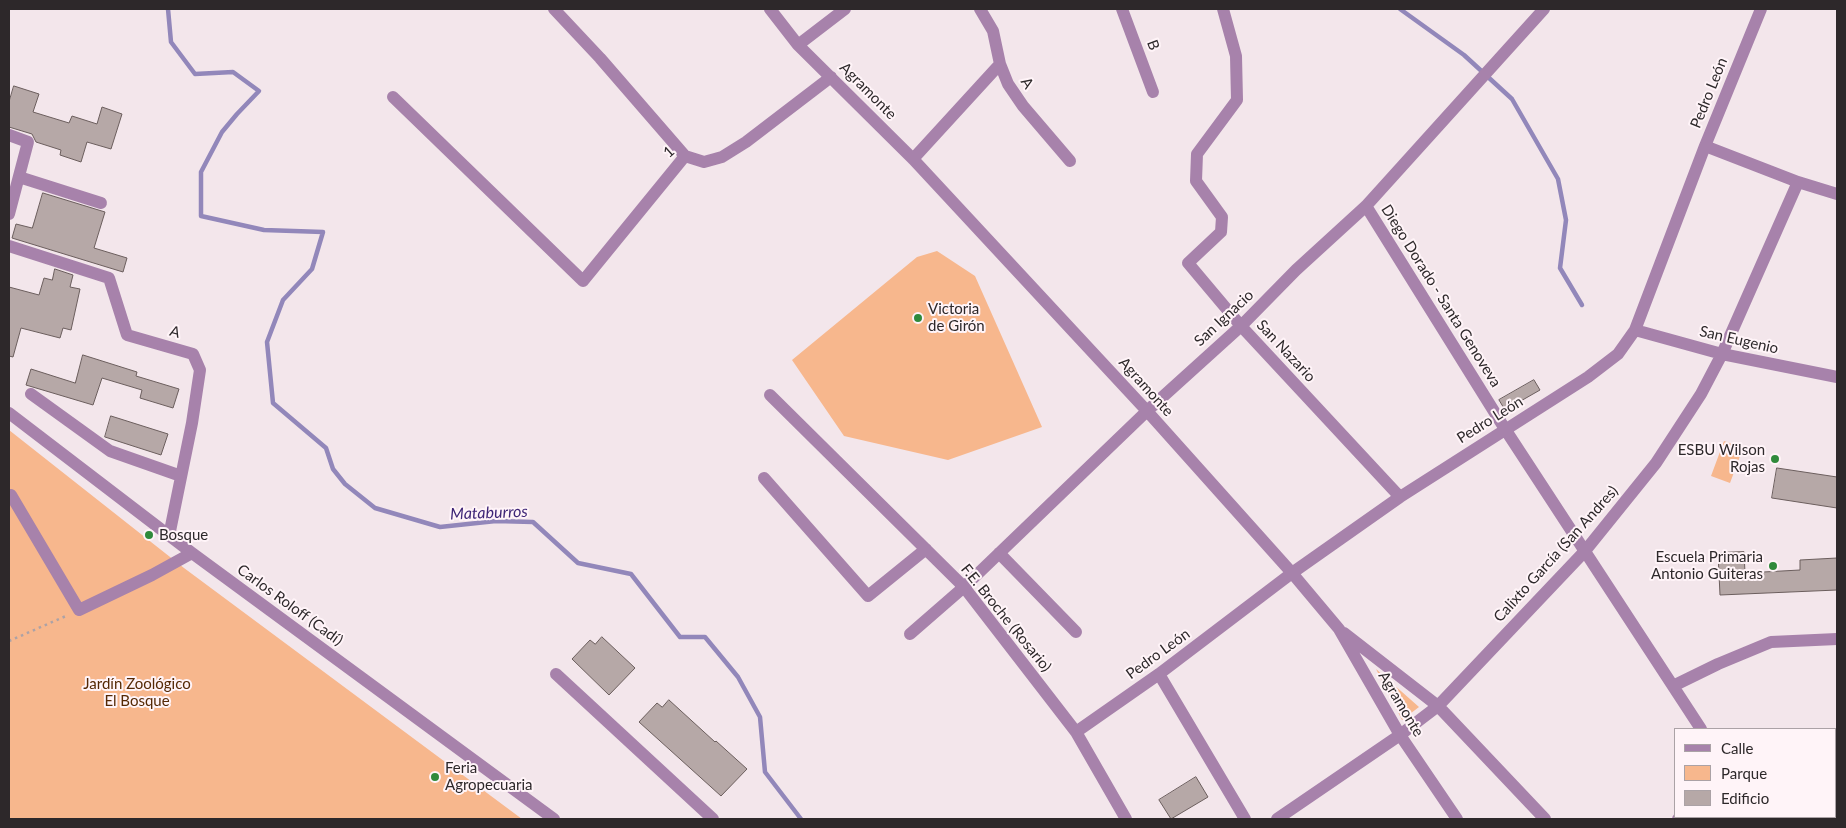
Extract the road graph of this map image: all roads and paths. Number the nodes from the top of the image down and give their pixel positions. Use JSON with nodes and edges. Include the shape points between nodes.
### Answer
{"nodes":[{"id":1,"x":554,"y":9,"type":"edge"},
{"id":2,"x":770,"y":9,"type":"edge"},
{"id":3,"x":845,"y":9,"type":"edge"},
{"id":4,"x":980,"y":9,"type":"edge"},
{"id":5,"x":1122,"y":9,"type":"edge"},
{"id":6,"x":1223,"y":9,"type":"edge"},
{"id":7,"x":1544,"y":9,"type":"edge"},
{"id":8,"x":1761,"y":9,"type":"edge"},
{"id":9,"x":798,"y":44,"type":"junction"},
{"id":10,"x":1000,"y":64,"type":"junction"},
{"id":11,"x":831,"y":77,"type":"junction"},
{"id":12,"x":1153,"y":92,"type":"dead end"},
{"id":13,"x":393,"y":97,"type":"dead end"},
{"id":14,"x":9,"y":135,"type":"edge"},
{"id":15,"x":1705,"y":146,"type":"junction"},
{"id":16,"x":685,"y":156,"type":"junction"},
{"id":17,"x":914,"y":159,"type":"junction"},
{"id":18,"x":1070,"y":161,"type":"dead end"},
{"id":19,"x":19,"y":176,"type":"junction"},
{"id":20,"x":1798,"y":182,"type":"junction"},
{"id":21,"x":1837,"y":194,"type":"edge"},
{"id":22,"x":102,"y":203,"type":"dead end"},
{"id":23,"x":1366,"y":206,"type":"junction"},
{"id":24,"x":9,"y":214,"type":"edge"},
{"id":25,"x":9,"y":246,"type":"edge"},
{"id":26,"x":1242,"y":326,"type":"junction"},
{"id":27,"x":1634,"y":330,"type":"junction"},
{"id":28,"x":1722,"y":354,"type":"junction"},
{"id":29,"x":1837,"y":377,"type":"edge"},
{"id":30,"x":31,"y":394,"type":"dead end"},
{"id":31,"x":770,"y":395,"type":"dead end"},
{"id":32,"x":1146,"y":411,"type":"junction"},
{"id":33,"x":9,"y":413,"type":"edge"},
{"id":34,"x":1505,"y":429,"type":"junction"},
{"id":35,"x":181,"y":476,"type":"junction"},
{"id":36,"x":764,"y":478,"type":"dead end"},
{"id":37,"x":11,"y":495,"type":"dead end"},
{"id":38,"x":1400,"y":497,"type":"junction"},
{"id":39,"x":169,"y":536,"type":"junction"},
{"id":40,"x":926,"y":549,"type":"junction"},
{"id":41,"x":1585,"y":551,"type":"junction"},
{"id":42,"x":192,"y":553,"type":"junction"},
{"id":43,"x":999,"y":553,"type":"junction"},
{"id":44,"x":1292,"y":573,"type":"junction"},
{"id":45,"x":964,"y":587,"type":"junction"},
{"id":46,"x":79,"y":610,"type":"junction"},
{"id":47,"x":1339,"y":629,"type":"junction"},
{"id":48,"x":1076,"y":632,"type":"dead end"},
{"id":49,"x":910,"y":634,"type":"dead end"},
{"id":50,"x":1837,"y":639,"type":"edge"},
{"id":51,"x":9,"y":642,"type":"edge"},
{"id":52,"x":556,"y":674,"type":"dead end"},
{"id":53,"x":1159,"y":674,"type":"junction"},
{"id":54,"x":1673,"y":686,"type":"junction"},
{"id":55,"x":1438,"y":706,"type":"junction"},
{"id":56,"x":1700,"y":728,"type":"edge"},
{"id":57,"x":1076,"y":732,"type":"junction"},
{"id":58,"x":1400,"y":736,"type":"junction"},
{"id":59,"x":554,"y":819,"type":"edge"},
{"id":60,"x":713,"y":819,"type":"edge"},
{"id":61,"x":1126,"y":819,"type":"edge"},
{"id":62,"x":1245,"y":819,"type":"edge"},
{"id":63,"x":1277,"y":819,"type":"edge"},
{"id":64,"x":1457,"y":819,"type":"edge"},
{"id":65,"x":1545,"y":819,"type":"edge"}],
"edges":[{"from":1,"to":16,"type":"street"},
{"from":2,"to":9,"type":"street","name":"Agramonte"},
{"from":3,"to":9,"type":"street"},
{"from":4,"to":10,"type":"street","name":"A","via":[[992,31]]},
{"from":5,"to":12,"type":"street","name":"B"},
{"from":6,"to":26,"type":"street","name":"San Nazario","via":[[1236,56],[1237,100],[1197,154],[1196,181],[1222,217],[1221,232],[1188,263]]},
{"from":7,"to":23,"type":"street","name":"San Ignacio"},
{"from":8,"to":15,"type":"street","name":"Pedro León"},
{"from":9,"to":11,"type":"street","name":"Agramonte"},
{"from":10,"to":17,"type":"street"},
{"from":10,"to":18,"type":"street","name":"A","via":[[1008,84],[1023,106]]},
{"from":11,"to":16,"type":"street","name":"1","via":[[722,157],[704,162]]},
{"from":11,"to":17,"type":"street","name":"Agramonte"},
{"from":13,"to":16,"type":"street","name":"1","via":[[583,281]]},
{"from":14,"to":19,"type":"street","via":[[28,142]]},
{"from":15,"to":20,"type":"street"},
{"from":15,"to":27,"type":"street","name":"Pedro León"},
{"from":17,"to":32,"type":"street","name":"Agramonte"},
{"from":19,"to":22,"type":"street"},
{"from":19,"to":24,"type":"street"},
{"from":20,"to":21,"type":"street"},
{"from":20,"to":28,"type":"street","name":"Calixto García (San Andres)"},
{"from":23,"to":26,"type":"street","name":"San Ignacio","via":[[1296,270]]},
{"from":23,"to":34,"type":"street","name":"Diego Dorado - Santa Genoveva"},
{"from":25,"to":35,"type":"street","name":"A","via":[[109,278],[128,335],[193,354],[200,370]]},
{"from":26,"to":32,"type":"street","name":"San Ignacio"},
{"from":26,"to":38,"type":"street","name":"San Nazario"},
{"from":27,"to":28,"type":"street","name":"San Eugenio"},
{"from":27,"to":34,"type":"street","name":"Pedro León","via":[[1618,354],[1588,377]]},
{"from":28,"to":29,"type":"street","name":"San Eugenio"},
{"from":28,"to":41,"type":"street","name":"Calixto García (San Andres)","via":[[1701,394],[1656,463]]},
{"from":30,"to":35,"type":"street","via":[[110,451]]},
{"from":31,"to":40,"type":"street","name":"F.E. Broche (Rosario)"},
{"from":32,"to":43,"type":"street","name":"San Ignacio"},
{"from":32,"to":44,"type":"street","name":"Agramonte"},
{"from":33,"to":39,"type":"street","name":"Carlos Roloff (Cadí)"},
{"from":34,"to":38,"type":"street","name":"Pedro León"},
{"from":34,"to":41,"type":"street","name":"Diego Dorado - Santa Genoveva"},
{"from":35,"to":39,"type":"street","name":"A"},
{"from":36,"to":40,"type":"street","via":[[868,596]]},
{"from":37,"to":46,"type":"street"},
{"from":38,"to":44,"type":"street","name":"Pedro León"},
{"from":39,"to":42,"type":"street","name":"Carlos Roloff (Cadí)"},
{"from":40,"to":45,"type":"street","name":"F.E. Broche (Rosario)"},
{"from":41,"to":54,"type":"street","name":"Diego Dorado - Santa Genoveva"},
{"from":41,"to":55,"type":"street","name":"Calixto García (San Andres)"},
{"from":42,"to":46,"type":"street"},
{"from":42,"to":59,"type":"street","name":"Carlos Roloff (Cadí)"},
{"from":43,"to":45,"type":"street","name":"San Ignacio"},
{"from":43,"to":48,"type":"street"},
{"from":44,"to":47,"type":"street","name":"Agramonte"},
{"from":44,"to":53,"type":"street","name":"Pedro León"},
{"from":45,"to":49,"type":"street","name":"San Ignacio"},
{"from":45,"to":57,"type":"street","name":"F.E. Broche (Rosario)"},
{"from":46,"to":51,"type":"path"},
{"from":47,"to":55,"type":"street"},
{"from":47,"to":58,"type":"street","name":"Agramonte"},
{"from":50,"to":54,"type":"street","via":[[1771,642]]},
{"from":52,"to":60,"type":"street"},
{"from":53,"to":57,"type":"street","name":"Pedro León"},
{"from":53,"to":62,"type":"street"},
{"from":54,"to":56,"type":"street","name":"Diego Dorado - Santa Genoveva"},
{"from":55,"to":58,"type":"street","name":"Calixto García (San Andres)"},
{"from":55,"to":65,"type":"street"},
{"from":57,"to":61,"type":"street","name":"F.E. Broche (Rosario)"},
{"from":58,"to":63,"type":"street","name":"Calixto García (San Andres)"},
{"from":58,"to":64,"type":"street","name":"Agramonte"}]}
